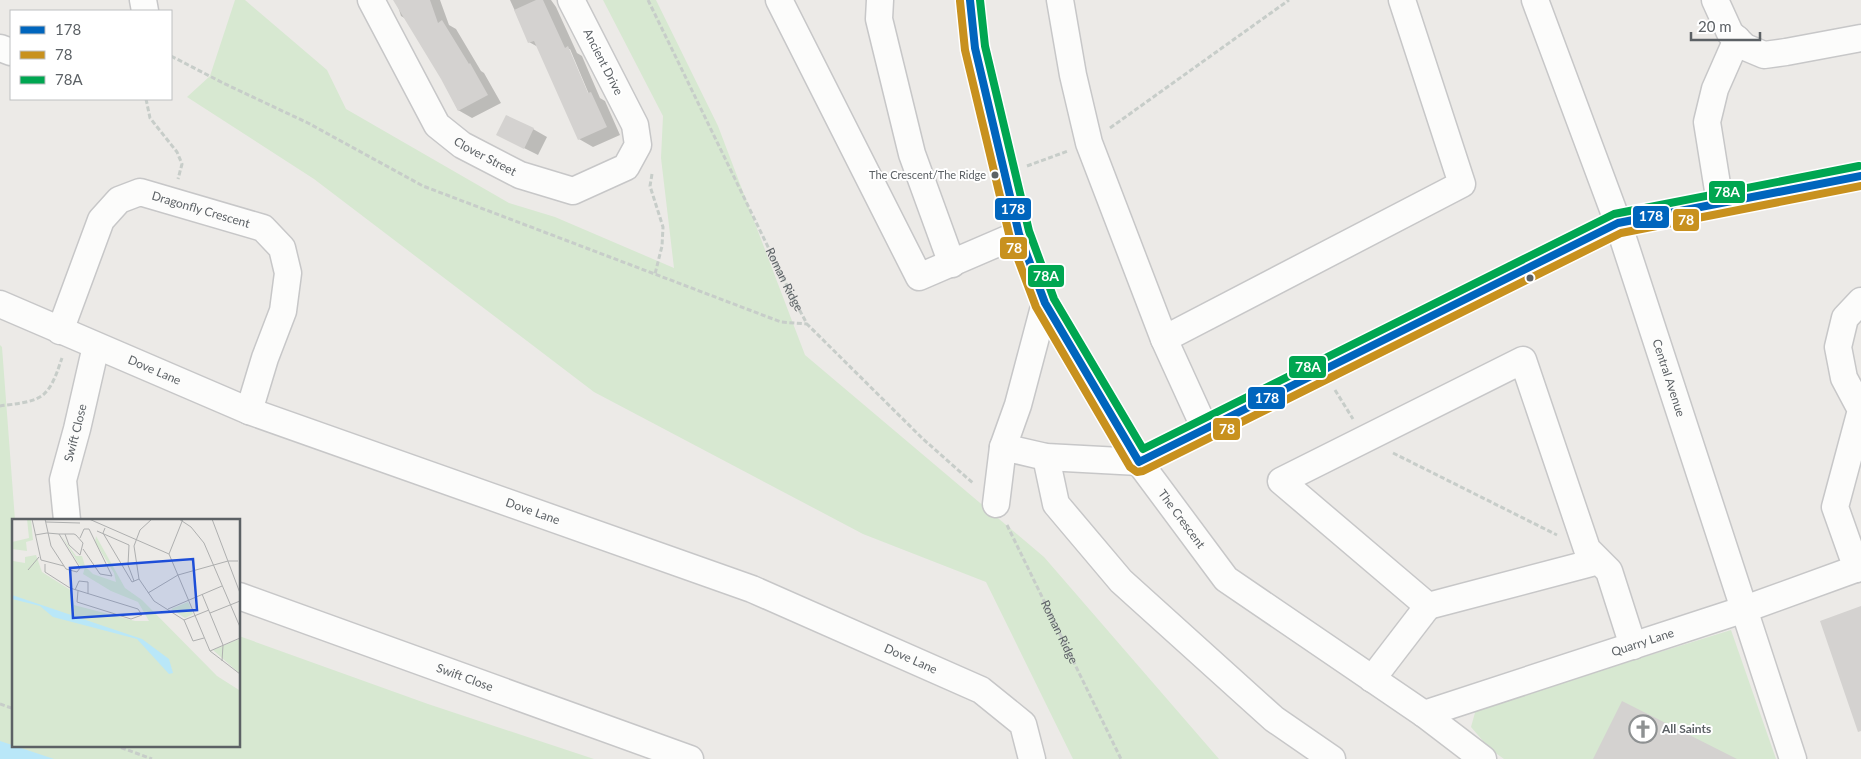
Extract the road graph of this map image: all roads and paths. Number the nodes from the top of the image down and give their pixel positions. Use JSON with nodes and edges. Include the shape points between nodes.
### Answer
{"nodes":[{"id":1,"x":371,"y":0,"type":"edge"},
{"id":2,"x":571,"y":0,"type":"edge"},
{"id":3,"x":648,"y":0,"type":"edge"},
{"id":4,"x":779,"y":0,"type":"edge"},
{"id":5,"x":880,"y":0,"type":"edge"},
{"id":6,"x":970,"y":0,"type":"edge"},
{"id":7,"x":1060,"y":0,"type":"edge"},
{"id":8,"x":1289,"y":0,"type":"edge"},
{"id":9,"x":1402,"y":0,"type":"edge"},
{"id":10,"x":1536,"y":0,"type":"edge"},
{"id":11,"x":1715,"y":0,"type":"edge"},
{"id":12,"x":1861,"y":38,"type":"edge"},
{"id":13,"x":1737,"y":39,"type":"junction"},
{"id":14,"x":172,"y":57,"type":"edge"},
{"id":15,"x":146,"y":100,"type":"edge"},
{"id":16,"x":1089,"y":143,"type":"junction"},
{"id":17,"x":631,"y":157,"type":"junction"},
{"id":18,"x":182,"y":164,"type":"dead end"},
{"id":19,"x":1005,"y":174,"type":"junction"},
{"id":20,"x":1861,"y":176,"type":"edge"},
{"id":21,"x":1720,"y":203,"type":"junction"},
{"id":22,"x":1618,"y":223,"type":"junction"},
{"id":23,"x":1019,"y":234,"type":"junction"},
{"id":24,"x":952,"y":264,"type":"junction"},
{"id":25,"x":655,"y":274,"type":"junction"},
{"id":26,"x":1861,"y":301,"type":"edge"},
{"id":27,"x":1045,"y":303,"type":"junction"},
{"id":28,"x":0,"y":304,"type":"edge"},
{"id":29,"x":807,"y":324,"type":"junction"},
{"id":30,"x":66,"y":333,"type":"junction"},
{"id":31,"x":1164,"y":339,"type":"junction"},
{"id":32,"x":96,"y":346,"type":"junction"},
{"id":33,"x":1323,"y":370,"type":"junction"},
{"id":34,"x":0,"y":406,"type":"edge"},
{"id":35,"x":1861,"y":410,"type":"edge"},
{"id":36,"x":249,"y":411,"type":"junction"},
{"id":37,"x":1205,"y":428,"type":"junction"},
{"id":38,"x":1365,"y":439,"type":"junction"},
{"id":39,"x":1003,"y":447,"type":"junction"},
{"id":40,"x":1046,"y":457,"type":"junction"},
{"id":41,"x":1139,"y":462,"type":"junction"},
{"id":42,"x":996,"y":504,"type":"junction"},
{"id":43,"x":66,"y":519,"type":"edge"},
{"id":44,"x":1593,"y":555,"type":"junction"},
{"id":45,"x":1859,"y":568,"type":"edge"},
{"id":46,"x":240,"y":596,"type":"edge"},
{"id":47,"x":1428,"y":606,"type":"junction"},
{"id":48,"x":1744,"y":609,"type":"junction"},
{"id":49,"x":1632,"y":646,"type":"junction"},
{"id":50,"x":1372,"y":679,"type":"junction"},
{"id":51,"x":0,"y":704,"type":"edge"},
{"id":52,"x":12,"y":708,"type":"edge"},
{"id":53,"x":1424,"y":714,"type":"junction"},
{"id":54,"x":117,"y":746,"type":"edge"},
{"id":55,"x":152,"y":759,"type":"edge"},
{"id":56,"x":690,"y":759,"type":"edge"},
{"id":57,"x":1032,"y":759,"type":"edge"},
{"id":58,"x":1121,"y":759,"type":"edge"},
{"id":59,"x":1332,"y":759,"type":"edge"},
{"id":60,"x":1483,"y":759,"type":"edge"},
{"id":61,"x":1793,"y":759,"type":"edge"}],
"edges":[{"from":1,"to":17,"type":"street","name":"Clover Street","via":[[437,125],[462,145],[520,176],[573,191],[626,167]]},
{"from":2,"to":17,"type":"street","name":"Ancient Drive","via":[[635,125],[638,145]]},
{"from":3,"to":29,"type":"path","name":"Roman Ridge"},
{"from":4,"to":24,"type":"street","via":[[919,277]]},
{"from":5,"to":24,"type":"street","via":[[880,19],[912,154]]},
{"from":6,"to":19,"type":"street","name":"The Crescent","via":[[975,48]]},
{"from":7,"to":16,"type":"street"},
{"from":8,"to":16,"type":"path"},
{"from":9,"to":31,"type":"street","via":[[1462,184]]},
{"from":10,"to":22,"type":"street","name":"Central Avenue"},
{"from":11,"to":13,"type":"street","via":[[1730,33]]},
{"from":12,"to":13,"type":"street","via":[[1764,55],[1745,47]]},
{"from":13,"to":21,"type":"street","via":[[1715,89],[1707,122]]},
{"from":14,"to":25,"type":"path","via":[[308,123],[424,186]]},
{"from":15,"to":18,"type":"path","via":[[150,118],[177,152]]},
{"from":16,"to":19,"type":"path"},
{"from":16,"to":31,"type":"street"},
{"from":17,"to":25,"type":"path","via":[[652,172],[650,186],[663,227]]},
{"from":19,"to":23,"type":"street","name":"The Crescent"},
{"from":20,"to":21,"type":"street"},
{"from":21,"to":22,"type":"street"},
{"from":22,"to":33,"type":"street"},
{"from":22,"to":48,"type":"street","name":"Central Avenue"},
{"from":23,"to":24,"type":"street"},
{"from":23,"to":27,"type":"street","name":"The Crescent"},
{"from":25,"to":29,"type":"path","via":[[781,322]]},
{"from":26,"to":35,"type":"street","via":[[1845,318],[1838,346],[1844,378]]},
{"from":27,"to":39,"type":"street","via":[[1018,405]]},
{"from":27,"to":41,"type":"street","name":"The Crescent"},
{"from":28,"to":30,"type":"street","name":"Dove Lane"},
{"from":29,"to":42,"type":"path","name":"Roman Ridge","via":[[923,439]]},
{"from":30,"to":32,"type":"street","name":"Dove Lane"},
{"from":30,"to":34,"type":"path","via":[[55,376],[45,394]]},
{"from":30,"to":36,"type":"street","name":"Dragonfly Crescent","via":[[101,220],[119,200],[140,192],[263,228],[282,248],[288,273],[283,311]]},
{"from":31,"to":37,"type":"street"},
{"from":32,"to":36,"type":"street","name":"Dove Lane"},
{"from":32,"to":43,"type":"street","name":"Swift Close","via":[[63,480]]},
{"from":33,"to":37,"type":"street"},
{"from":33,"to":38,"type":"path"},
{"from":35,"to":45,"type":"street","via":[[1835,507]]},
{"from":36,"to":57,"type":"street","name":"Dove Lane","via":[[752,589],[981,690],[1023,724]]},
{"from":37,"to":41,"type":"street"},
{"from":38,"to":44,"type":"path"},
{"from":38,"to":44,"type":"street","via":[[1523,360]]},
{"from":38,"to":47,"type":"street","via":[[1281,481]]},
{"from":39,"to":40,"type":"street"},
{"from":39,"to":42,"type":"street"},
{"from":40,"to":41,"type":"street"},
{"from":40,"to":59,"type":"street","via":[[1056,504],[1122,580],[1274,719]]},
{"from":41,"to":50,"type":"street","name":"The Crescent","via":[[1226,579]]},
{"from":42,"to":58,"type":"path","name":"Roman Ridge"},
{"from":44,"to":47,"type":"street"},
{"from":44,"to":49,"type":"street","via":[[1609,571]]},
{"from":45,"to":48,"type":"street","name":"Quarry Lane"},
{"from":46,"to":56,"type":"street","name":"Swift Close"},
{"from":47,"to":50,"type":"street"},
{"from":48,"to":49,"type":"street","name":"Quarry Lane"},
{"from":48,"to":61,"type":"street","name":"Central Avenue"},
{"from":49,"to":53,"type":"street","name":"Quarry Lane"},
{"from":50,"to":53,"type":"street","name":"The Crescent"},
{"from":51,"to":52,"type":"path"},
{"from":53,"to":60,"type":"street","name":"The Crescent"},
{"from":54,"to":55,"type":"path"}]}
